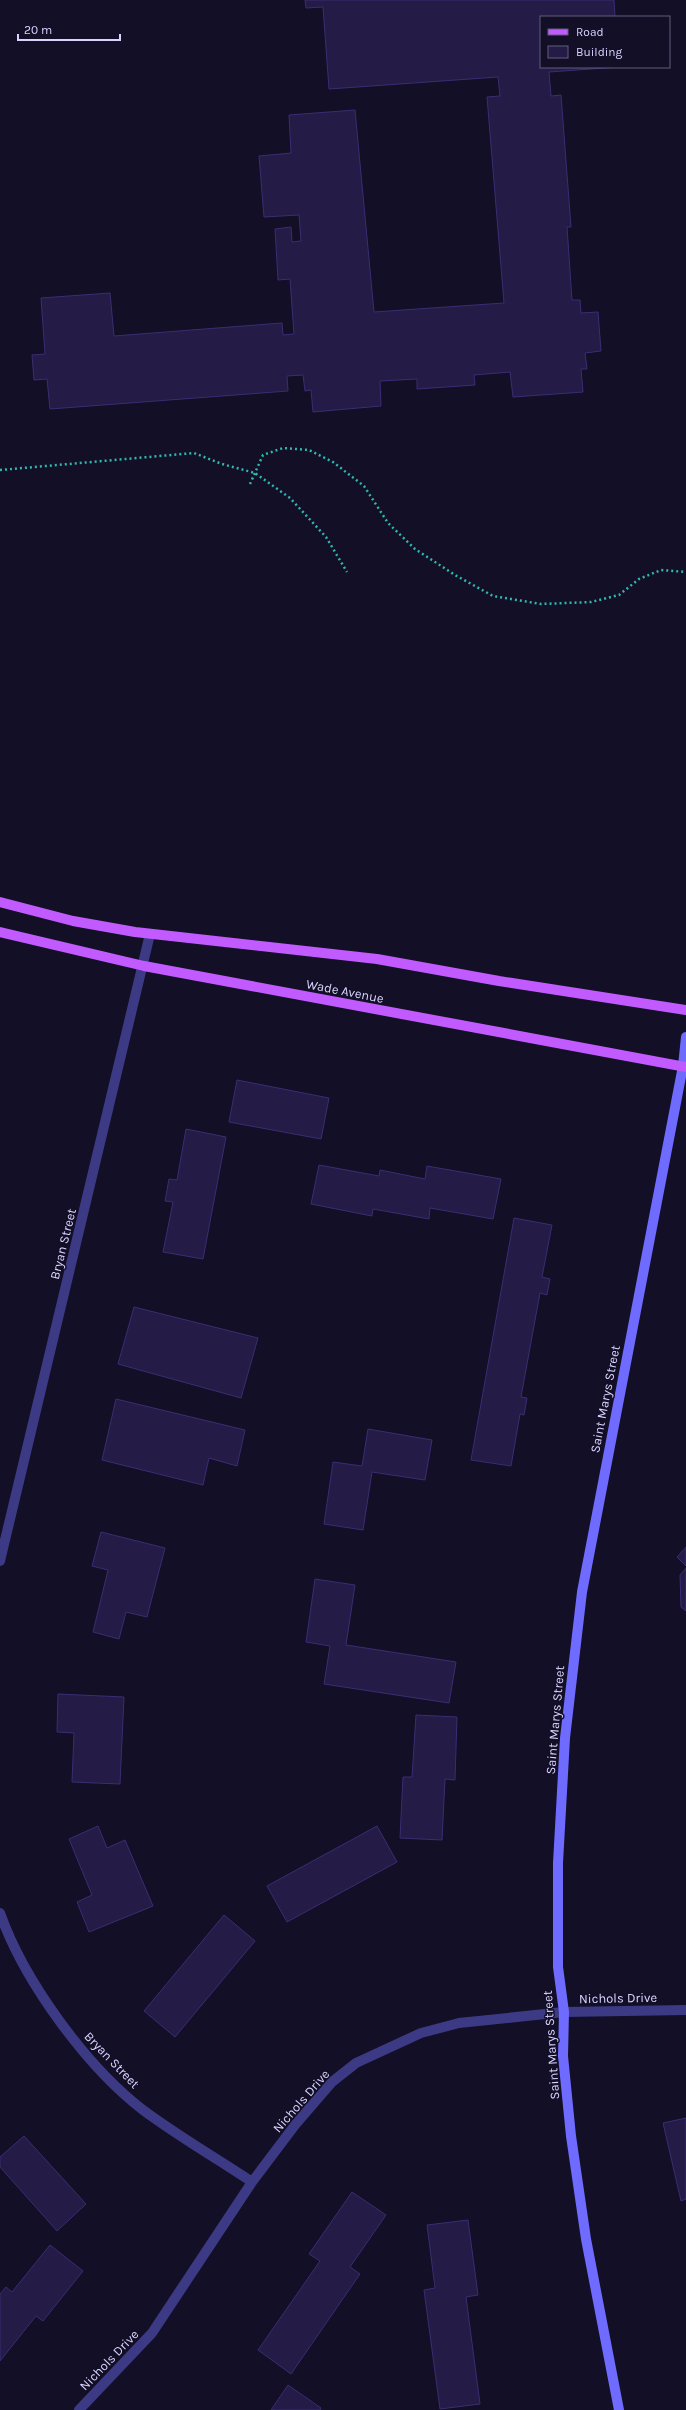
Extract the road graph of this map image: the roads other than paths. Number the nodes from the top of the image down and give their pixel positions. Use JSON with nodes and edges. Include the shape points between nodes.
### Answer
{"nodes":[{"id":1,"x":0,"y":902,"type":"edge"},
{"id":2,"x":0,"y":932,"type":"edge"},
{"id":3,"x":150,"y":934,"type":"junction"},
{"id":4,"x":144,"y":966,"type":"junction"},
{"id":5,"x":686,"y":1010,"type":"edge"},
{"id":6,"x":686,"y":1037,"type":"edge"},
{"id":7,"x":685,"y":1066,"type":"edge"},
{"id":8,"x":0,"y":1561,"type":"edge"},
{"id":9,"x":0,"y":1913,"type":"edge"},
{"id":10,"x":686,"y":2010,"type":"edge"},
{"id":11,"x":564,"y":2012,"type":"junction"},
{"id":12,"x":252,"y":2182,"type":"junction"},
{"id":13,"x":79,"y":2410,"type":"edge"},
{"id":14,"x":619,"y":2410,"type":"edge"}],
"edges":[{"from":1,"to":3,"type":"main road","via":[[73,921]]},
{"from":2,"to":4,"type":"main road","name":"Wade Avenue"},
{"from":3,"to":4,"type":"street","name":"Bryan Street"},
{"from":3,"to":5,"type":"main road","via":[[377,959]]},
{"from":4,"to":7,"type":"main road","name":"Wade Avenue"},
{"from":4,"to":8,"type":"street","name":"Bryan Street"},
{"from":6,"to":7,"type":"main road","name":"Saint Marys Street"},
{"from":7,"to":11,"type":"main road","name":"Saint Marys Street","via":[[582,1592],[564,1738],[558,1863],[558,1967]]},
{"from":9,"to":12,"type":"street","name":"Bryan Street","via":[[9,1940],[36,1988],[70,2034],[107,2077],[142,2109]]},
{"from":10,"to":11,"type":"street","name":"Nichols Drive"},
{"from":11,"to":12,"type":"street","name":"Nichols Drive","via":[[459,2023],[421,2033],[356,2063],[332,2082],[295,2125]]},
{"from":11,"to":14,"type":"main road","name":"Saint Marys Street","via":[[563,2056],[583,2217]]},
{"from":12,"to":13,"type":"street","name":"Nichols Drive","via":[[152,2333]]}]}
